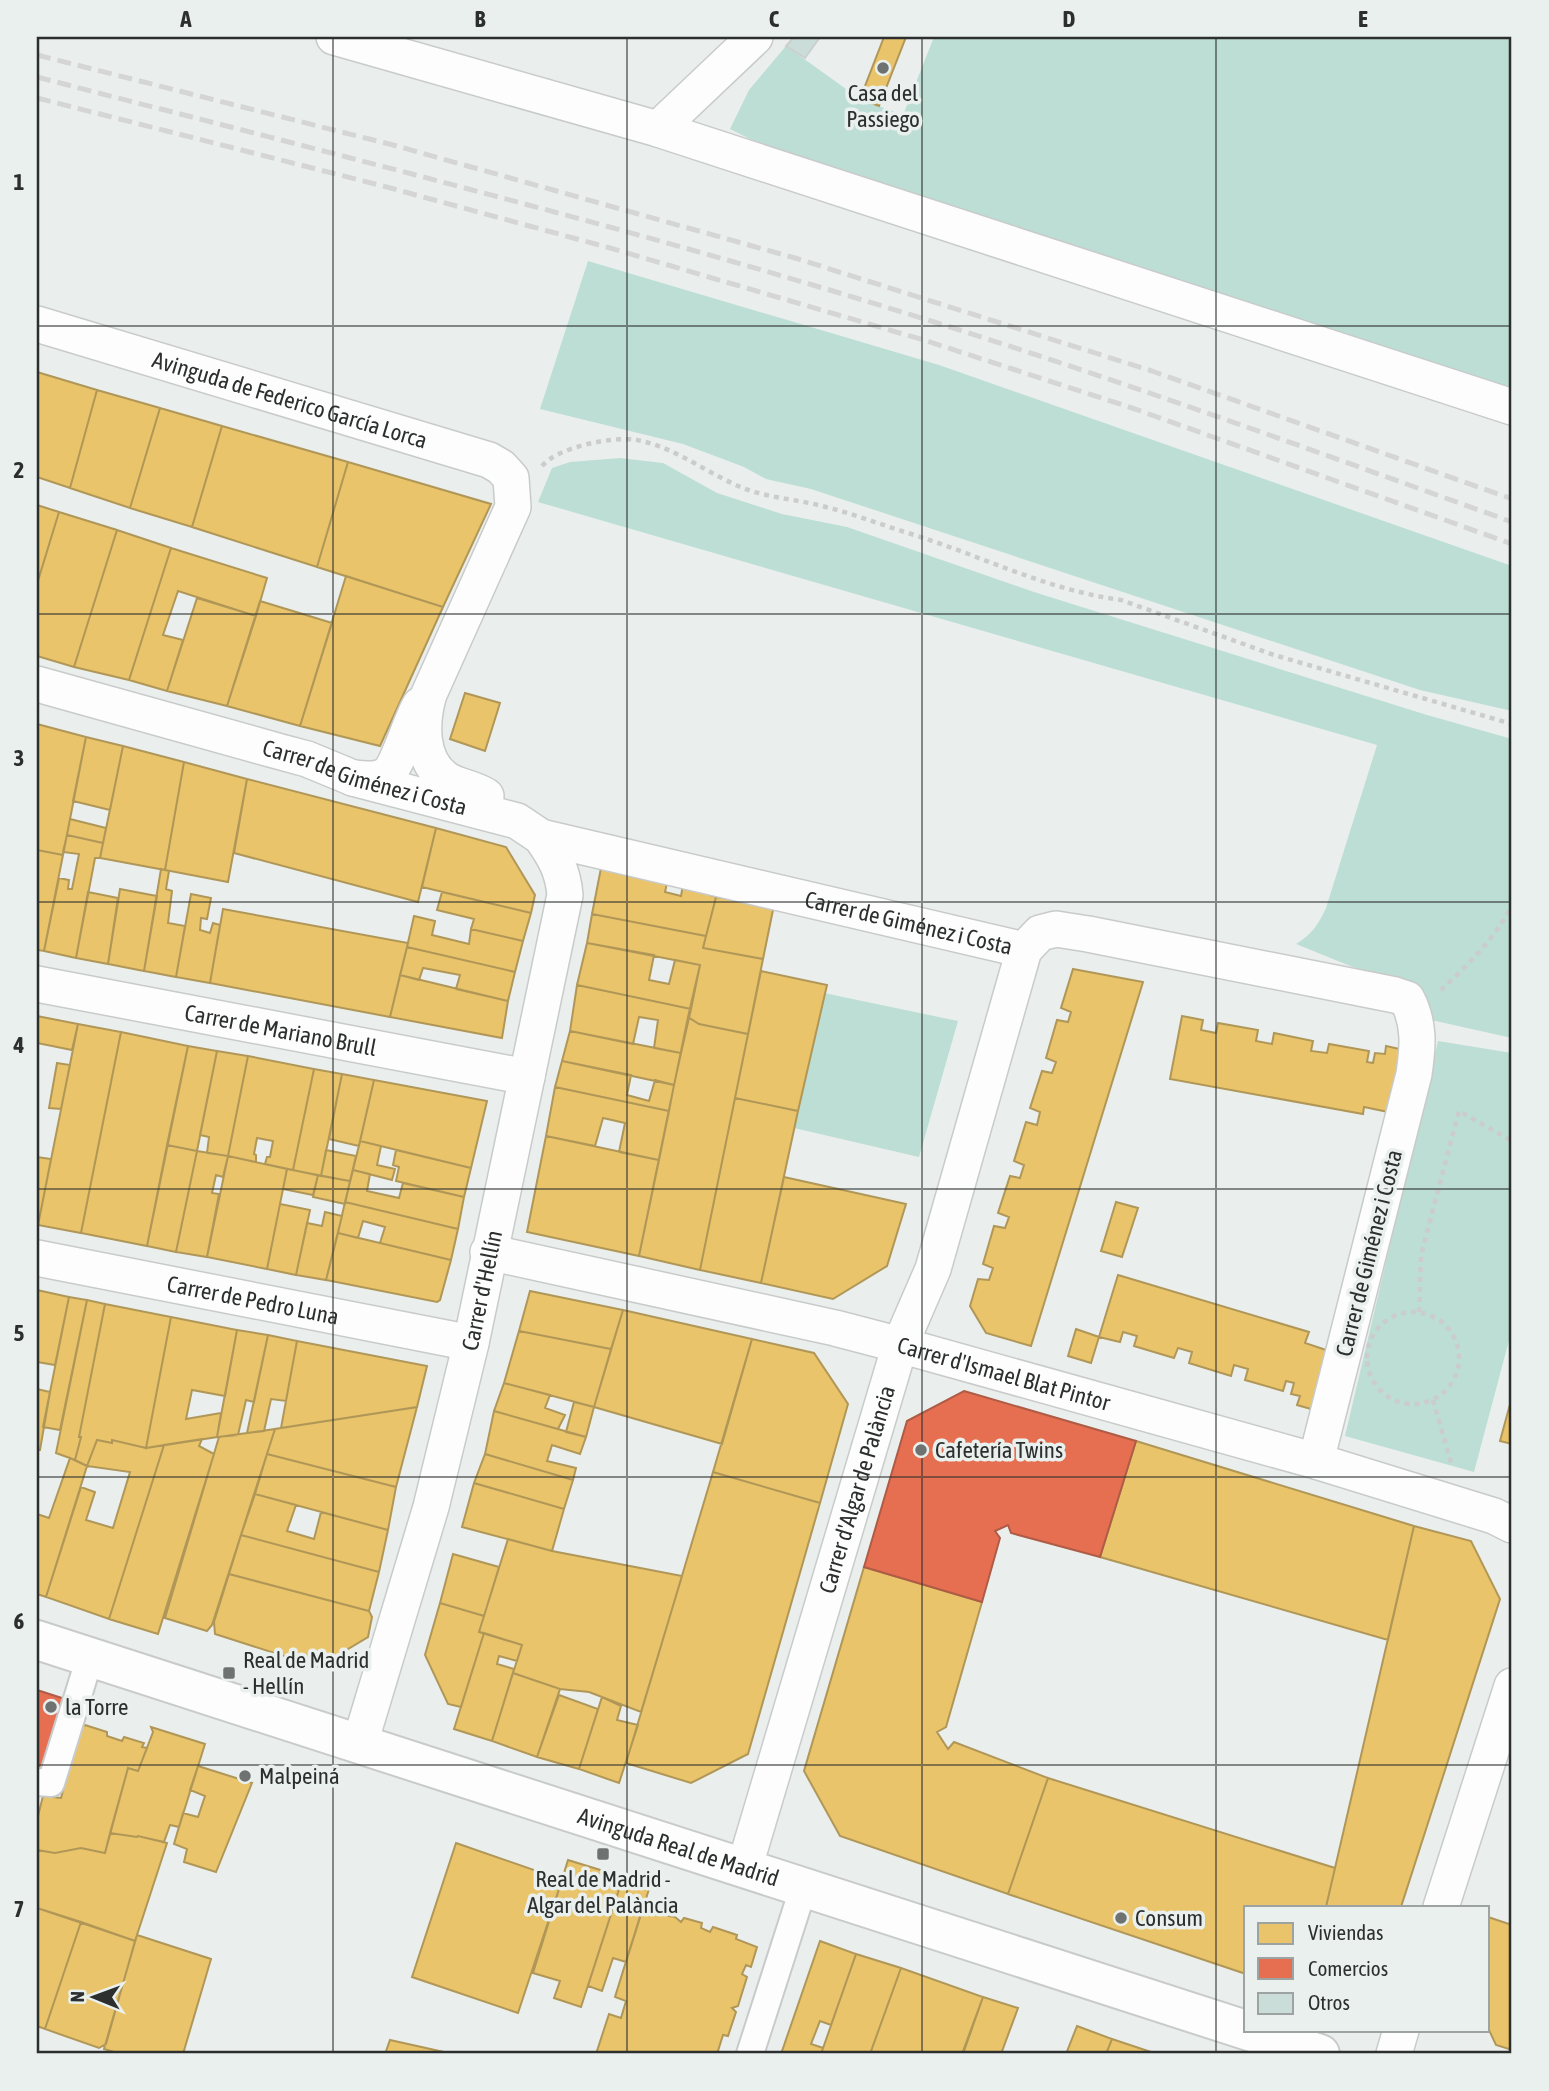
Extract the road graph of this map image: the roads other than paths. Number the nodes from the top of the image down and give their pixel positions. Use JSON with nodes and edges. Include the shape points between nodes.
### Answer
{"nodes":[{"id":1,"x":334,"y":37,"type":"edge"},
{"id":2,"x":755,"y":37,"type":"edge"},
{"id":3,"x":658,"y":129,"type":"junction"},
{"id":4,"x":37,"y":324,"type":"edge"},
{"id":5,"x":1512,"y":407,"type":"edge"},
{"id":6,"x":37,"y":684,"type":"edge"},
{"id":7,"x":429,"y":694,"type":"junction"},
{"id":8,"x":353,"y":778,"type":"junction"},
{"id":9,"x":529,"y":829,"type":"junction"},
{"id":10,"x":1024,"y":950,"type":"junction"},
{"id":11,"x":37,"y":984,"type":"edge"},
{"id":12,"x":527,"y":1077,"type":"junction"},
{"id":13,"x":488,"y":1252,"type":"junction"},
{"id":14,"x":37,"y":1258,"type":"edge"},
{"id":15,"x":471,"y":1343,"type":"junction"},
{"id":16,"x":900,"y":1345,"type":"junction"},
{"id":17,"x":1316,"y":1461,"type":"junction"},
{"id":18,"x":1512,"y":1525,"type":"edge"},
{"id":19,"x":37,"y":1640,"type":"edge"},
{"id":20,"x":90,"y":1657,"type":"junction"},
{"id":21,"x":1512,"y":1686,"type":"edge"},
{"id":22,"x":360,"y":1743,"type":"junction"},
{"id":23,"x":37,"y":1782,"type":"edge"},
{"id":24,"x":744,"y":1869,"type":"junction"},
{"id":25,"x":803,"y":1889,"type":"junction"},
{"id":26,"x":1441,"y":1906,"type":"edge"},
{"id":27,"x":1244,"y":2030,"type":"edge"},
{"id":28,"x":1251,"y":2032,"type":"edge"},
{"id":29,"x":1400,"y":2032,"type":"edge"},
{"id":30,"x":750,"y":2054,"type":"edge"},
{"id":31,"x":1320,"y":2054,"type":"edge"},
{"id":32,"x":1394,"y":2054,"type":"edge"}],
"edges":[{"from":1,"to":3,"type":"street"},
{"from":2,"to":3,"type":"street"},
{"from":3,"to":5,"type":"street"},
{"from":4,"to":7,"type":"street","name":"Avinguda de Federico García Lorca","via":[[501,467],[511,478],[513,507]]},
{"from":6,"to":8,"type":"street","name":"Carrer de Giménez i Costa","via":[[294,755]]},
{"from":7,"to":8,"type":"street","via":[[385,775]]},
{"from":7,"to":9,"type":"street","via":[[424,740],[434,769],[481,793]]},
{"from":8,"to":9,"type":"street","name":"Carrer de Giménez i Costa"},
{"from":9,"to":10,"type":"street","name":"Carrer de Giménez i Costa"},
{"from":9,"to":12,"type":"street","name":"Carrer d'Hellín","via":[[559,863],[565,895]]},
{"from":10,"to":16,"type":"street","name":"Carrer d'Algar de Palància","via":[[933,1269]]},
{"from":10,"to":17,"type":"street","name":"Carrer de Giménez i Costa","via":[[1041,933],[1056,929],[1407,999],[1415,1014],[1418,1050],[1414,1074]]},
{"from":11,"to":12,"type":"street","name":"Carrer de Mariano Brull"},
{"from":12,"to":13,"type":"street","name":"Carrer d'Hellín"},
{"from":13,"to":15,"type":"street","name":"Carrer d'Hellín"},
{"from":13,"to":16,"type":"street","name":"Carrer d'Ismael Blat Pintor"},
{"from":14,"to":15,"type":"street","name":"Carrer de Pedro Luna"},
{"from":15,"to":22,"type":"street","name":"Carrer d'Hellín","via":[[431,1507]]},
{"from":16,"to":17,"type":"street","name":"Carrer d'Ismael Blat Pintor"},
{"from":16,"to":24,"type":"street","name":"Carrer d'Algar de Palància"},
{"from":17,"to":18,"type":"street","name":"Carrer d'Ismael Blat Pintor"},
{"from":19,"to":20,"type":"street","name":"Avinguda Real de Madrid"},
{"from":20,"to":22,"type":"street","name":"Avinguda Real de Madrid"},
{"from":20,"to":23,"type":"street","via":[[51,1783]]},
{"from":21,"to":26,"type":"street"},
{"from":22,"to":24,"type":"street","name":"Avinguda Real de Madrid"},
{"from":24,"to":25,"type":"street","name":"Avinguda Real de Madrid"},
{"from":25,"to":27,"type":"street","name":"Avinguda Real de Madrid"},
{"from":25,"to":30,"type":"street"},
{"from":28,"to":31,"type":"street","name":"Avinguda Real de Madrid"},
{"from":29,"to":32,"type":"street"}]}
